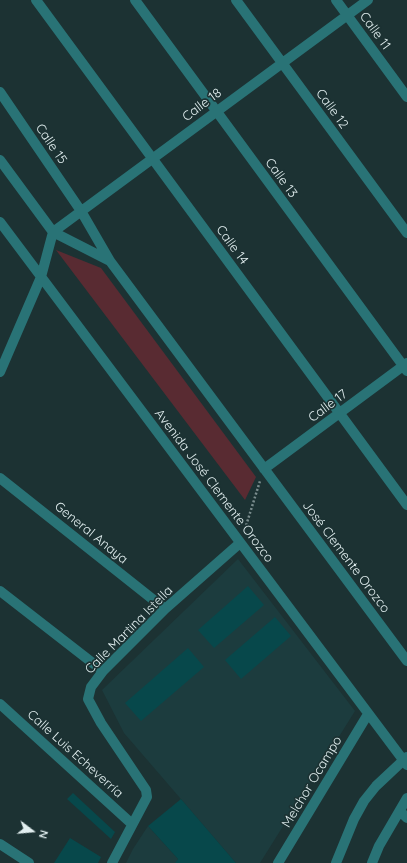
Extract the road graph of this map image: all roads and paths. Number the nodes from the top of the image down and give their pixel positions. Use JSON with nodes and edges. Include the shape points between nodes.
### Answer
{"nodes":[{"id":1,"x":36,"y":0,"type":"edge"},
{"id":2,"x":135,"y":0,"type":"edge"},
{"id":3,"x":236,"y":0,"type":"edge"},
{"id":4,"x":336,"y":0,"type":"edge"},
{"id":5,"x":368,"y":0,"type":"edge"},
{"id":6,"x":347,"y":15,"type":"junction"},
{"id":7,"x":282,"y":63,"type":"junction"},
{"id":8,"x":0,"y":92,"type":"edge"},
{"id":9,"x":407,"y":97,"type":"edge"},
{"id":10,"x":216,"y":111,"type":"junction"},
{"id":11,"x":152,"y":159,"type":"junction"},
{"id":12,"x":0,"y":160,"type":"edge"},
{"id":13,"x":81,"y":211,"type":"junction"},
{"id":14,"x":0,"y":222,"type":"edge"},
{"id":15,"x":53,"y":232,"type":"junction"},
{"id":16,"x":407,"y":233,"type":"edge"},
{"id":17,"x":110,"y":261,"type":"junction"},
{"id":18,"x":41,"y":277,"type":"junction"},
{"id":19,"x":1,"y":365,"type":"edge"},
{"id":20,"x":406,"y":367,"type":"edge"},
{"id":21,"x":340,"y":413,"type":"junction"},
{"id":22,"x":264,"y":469,"type":"junction"},
{"id":23,"x":0,"y":478,"type":"edge"},
{"id":24,"x":407,"y":505,"type":"edge"},
{"id":25,"x":240,"y":543,"type":"junction"},
{"id":26,"x":0,"y":591,"type":"edge"},
{"id":27,"x":165,"y":609,"type":"junction"},
{"id":28,"x":407,"y":661,"type":"edge"},
{"id":29,"x":102,"y":671,"type":"junction"},
{"id":30,"x":0,"y":704,"type":"edge"},
{"id":31,"x":368,"y":714,"type":"junction"},
{"id":32,"x":406,"y":761,"type":"edge"},
{"id":33,"x":407,"y":798,"type":"edge"},
{"id":34,"x":403,"y":815,"type":"edge"},
{"id":35,"x":132,"y":824,"type":"junction"},
{"id":36,"x":0,"y":844,"type":"edge"},
{"id":37,"x":29,"y":863,"type":"edge"},
{"id":38,"x":112,"y":863,"type":"edge"},
{"id":39,"x":278,"y":863,"type":"edge"},
{"id":40,"x":336,"y":863,"type":"edge"},
{"id":41,"x":372,"y":863,"type":"edge"}],
"edges":[{"from":1,"to":11,"type":"street","name":"Calle 14"},
{"from":2,"to":10,"type":"street","name":"Calle 13"},
{"from":3,"to":7,"type":"street","name":"Calle 12"},
{"from":4,"to":6,"type":"street","name":"Calle 11"},
{"from":5,"to":6,"type":"street","name":"Calle 18"},
{"from":6,"to":7,"type":"street","name":"Calle 18"},
{"from":6,"to":9,"type":"street","name":"Calle 11"},
{"from":7,"to":10,"type":"street","name":"Calle 18"},
{"from":7,"to":16,"type":"street","name":"Calle 12"},
{"from":8,"to":13,"type":"street","name":"Calle 15"},
{"from":10,"to":11,"type":"street","name":"Calle 18"},
{"from":10,"to":20,"type":"street","name":"Calle 13"},
{"from":11,"to":13,"type":"street","name":"Calle 18"},
{"from":11,"to":21,"type":"street","name":"Calle 14"},
{"from":12,"to":15,"type":"street"},
{"from":13,"to":15,"type":"street","name":"Calle 18"},
{"from":13,"to":17,"type":"street"},
{"from":14,"to":18,"type":"street","name":"Avenida José Clemente Orozco"},
{"from":15,"to":17,"type":"street"},
{"from":15,"to":18,"type":"street"},
{"from":17,"to":22,"type":"street"},
{"from":18,"to":19,"type":"street"},
{"from":18,"to":25,"type":"street","name":"Avenida José Clemente Orozco"},
{"from":20,"to":21,"type":"street","name":"Calle 17"},
{"from":21,"to":22,"type":"street","name":"Calle 17"},
{"from":21,"to":24,"type":"street","name":"Calle 14"},
{"from":22,"to":25,"type":"path"},
{"from":22,"to":28,"type":"street","name":"José Clemente Orozco"},
{"from":23,"to":27,"type":"street","name":"General Anaya"},
{"from":25,"to":27,"type":"street","name":"Calle Martina Istella"},
{"from":25,"to":31,"type":"street","name":"Avenida José Clemente Orozco"},
{"from":26,"to":29,"type":"street"},
{"from":27,"to":29,"type":"street","name":"Calle Martina Istella"},
{"from":29,"to":35,"type":"street","name":"Calle Martina Istella","via":[[91,687],[88,699],[146,790],[147,797]]},
{"from":30,"to":35,"type":"street","name":"Calle Luis Echeverría"},
{"from":31,"to":32,"type":"street","name":"Avenida José Clemente Orozco"},
{"from":31,"to":39,"type":"street","name":"Melchor Ocampo"},
{"from":32,"to":40,"type":"street","via":[[376,786],[364,800]]},
{"from":33,"to":34,"type":"street"},
{"from":34,"to":41,"type":"street","via":[[379,846]]},
{"from":35,"to":38,"type":"street"},
{"from":36,"to":37,"type":"street"}]}
